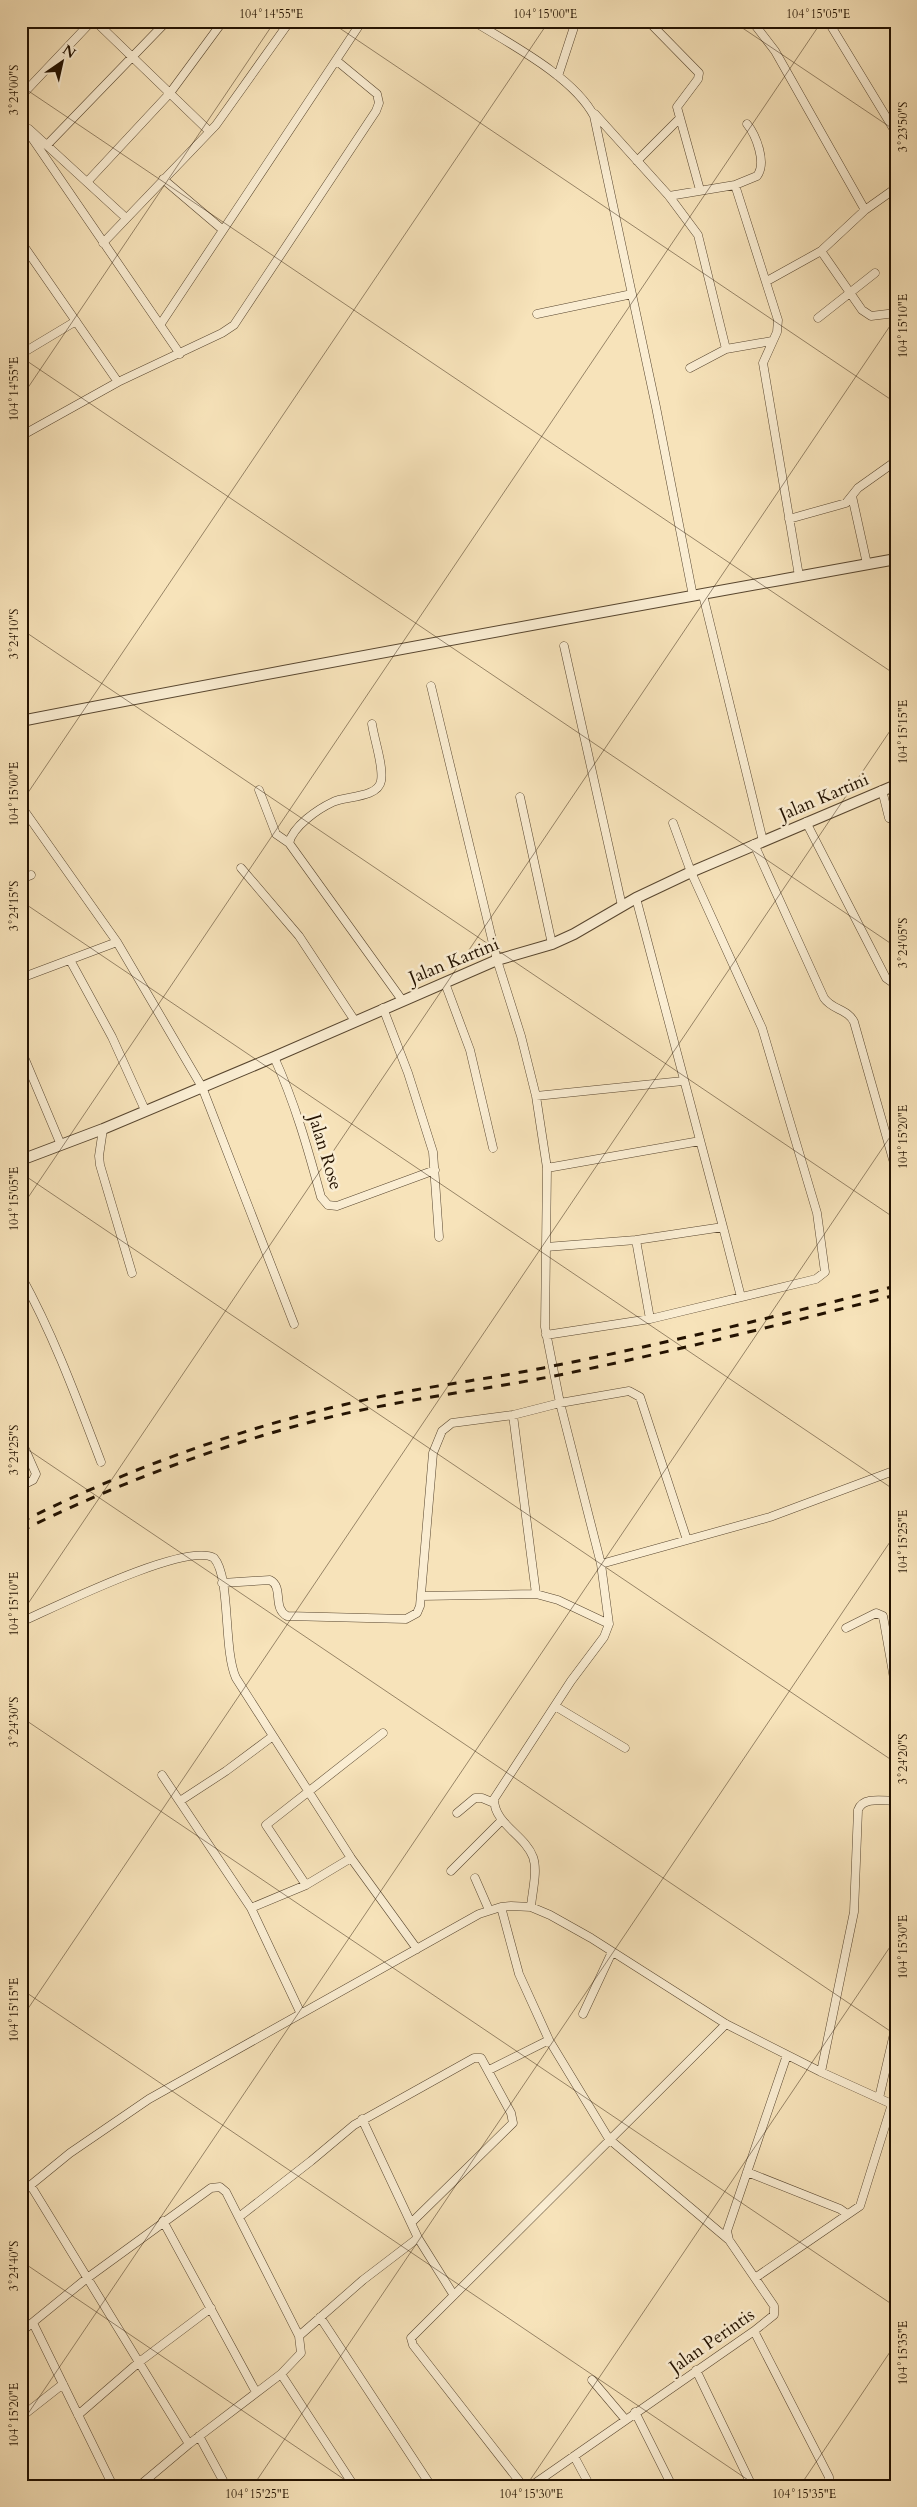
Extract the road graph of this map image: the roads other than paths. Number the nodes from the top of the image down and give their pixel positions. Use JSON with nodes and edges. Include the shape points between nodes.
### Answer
{"nodes":[{"id":1,"x":93,"y":21,"type":"edge"},
{"id":2,"x":167,"y":21,"type":"edge"},
{"id":3,"x":223,"y":21,"type":"edge"},
{"id":4,"x":362,"y":21,"type":"edge"},
{"id":5,"x":576,"y":21,"type":"edge"},
{"id":6,"x":648,"y":21,"type":"edge"},
{"id":7,"x":752,"y":21,"type":"edge"},
{"id":8,"x":828,"y":21,"type":"edge"},
{"id":9,"x":286,"y":23,"type":"edge"},
{"id":10,"x":478,"y":23,"type":"edge"},
{"id":11,"x":132,"y":58,"type":"junction"},
{"id":12,"x":337,"y":61,"type":"junction"},
{"id":13,"x":558,"y":76,"type":"junction"},
{"id":14,"x":170,"y":93,"type":"junction"},
{"id":15,"x":21,"y":96,"type":"edge"},
{"id":16,"x":591,"y":109,"type":"junction"},
{"id":17,"x":680,"y":118,"type":"junction"},
{"id":18,"x":22,"y":123,"type":"edge"},
{"id":19,"x":748,"y":124,"type":"dead end"},
{"id":20,"x":209,"y":131,"type":"junction"},
{"id":21,"x":896,"y":133,"type":"edge"},
{"id":22,"x":47,"y":145,"type":"junction"},
{"id":23,"x":637,"y":161,"type":"junction"},
{"id":24,"x":163,"y":179,"type":"junction"},
{"id":25,"x":88,"y":181,"type":"junction"},
{"id":26,"x":735,"y":185,"type":"junction"},
{"id":27,"x":896,"y":188,"type":"edge"},
{"id":28,"x":700,"y":190,"type":"junction"},
{"id":29,"x":669,"y":196,"type":"junction"},
{"id":30,"x":865,"y":210,"type":"junction"},
{"id":31,"x":126,"y":218,"type":"junction"},
{"id":32,"x":223,"y":230,"type":"junction"},
{"id":33,"x":21,"y":242,"type":"edge"},
{"id":34,"x":103,"y":243,"type":"junction"},
{"id":35,"x":821,"y":251,"type":"junction"},
{"id":36,"x":875,"y":273,"type":"dead end"},
{"id":37,"x":767,"y":281,"type":"junction"},
{"id":38,"x":850,"y":291,"type":"junction"},
{"id":39,"x":632,"y":294,"type":"junction"},
{"id":40,"x":896,"y":313,"type":"edge"},
{"id":41,"x":537,"y":314,"type":"dead end"},
{"id":42,"x":818,"y":318,"type":"dead end"},
{"id":43,"x":76,"y":321,"type":"junction"},
{"id":44,"x":160,"y":325,"type":"junction"},
{"id":45,"x":772,"y":341,"type":"junction"},
{"id":46,"x":726,"y":348,"type":"junction"},
{"id":47,"x":21,"y":354,"type":"edge"},
{"id":48,"x":180,"y":354,"type":"junction"},
{"id":49,"x":690,"y":368,"type":"dead end"},
{"id":50,"x":118,"y":382,"type":"junction"},
{"id":51,"x":21,"y":436,"type":"edge"},
{"id":52,"x":896,"y":461,"type":"edge"},
{"id":53,"x":852,"y":496,"type":"junction"},
{"id":54,"x":790,"y":519,"type":"junction"},
{"id":55,"x":896,"y":559,"type":"edge"},
{"id":56,"x":867,"y":564,"type":"junction"},
{"id":57,"x":799,"y":576,"type":"junction"},
{"id":58,"x":698,"y":596,"type":"junction"},
{"id":59,"x":564,"y":646,"type":"dead end"},
{"id":60,"x":431,"y":686,"type":"dead end"},
{"id":61,"x":21,"y":721,"type":"edge"},
{"id":62,"x":372,"y":724,"type":"dead end"},
{"id":63,"x":896,"y":785,"type":"edge"},
{"id":64,"x":259,"y":790,"type":"dead end"},
{"id":65,"x":882,"y":790,"type":"junction"},
{"id":66,"x":520,"y":797,"type":"dead end"},
{"id":67,"x":21,"y":806,"type":"edge"},
{"id":68,"x":896,"y":821,"type":"edge"},
{"id":69,"x":806,"y":822,"type":"junction"},
{"id":70,"x":673,"y":823,"type":"dead end"},
{"id":71,"x":758,"y":842,"type":"junction"},
{"id":72,"x":289,"y":843,"type":"junction"},
{"id":73,"x":241,"y":868,"type":"dead end"},
{"id":74,"x":691,"y":872,"type":"junction"},
{"id":75,"x":31,"y":875,"type":"dead end"},
{"id":76,"x":21,"y":879,"type":"edge"},
{"id":77,"x":636,"y":898,"type":"junction"},
{"id":78,"x":622,"y":906,"type":"junction"},
{"id":79,"x":117,"y":942,"type":"junction"},
{"id":80,"x":552,"y":944,"type":"junction"},
{"id":81,"x":70,"y":960,"type":"junction"},
{"id":82,"x":497,"y":960,"type":"junction"},
{"id":83,"x":22,"y":976,"type":"edge"},
{"id":84,"x":446,"y":983,"type":"junction"},
{"id":85,"x":896,"y":985,"type":"edge"},
{"id":86,"x":402,"y":1000,"type":"junction"},
{"id":87,"x":383,"y":1008,"type":"junction"},
{"id":88,"x":355,"y":1021,"type":"junction"},
{"id":89,"x":21,"y":1050,"type":"edge"},
{"id":90,"x":274,"y":1057,"type":"junction"},
{"id":91,"x":684,"y":1081,"type":"junction"},
{"id":92,"x":202,"y":1087,"type":"junction"},
{"id":93,"x":536,"y":1096,"type":"junction"},
{"id":94,"x":145,"y":1110,"type":"junction"},
{"id":95,"x":103,"y":1129,"type":"junction"},
{"id":96,"x":700,"y":1141,"type":"junction"},
{"id":97,"x":61,"y":1145,"type":"junction"},
{"id":98,"x":493,"y":1148,"type":"dead end"},
{"id":99,"x":21,"y":1160,"type":"edge"},
{"id":100,"x":547,"y":1168,"type":"junction"},
{"id":101,"x":435,"y":1170,"type":"junction"},
{"id":102,"x":896,"y":1170,"type":"edge"},
{"id":103,"x":723,"y":1227,"type":"junction"},
{"id":104,"x":439,"y":1237,"type":"dead end"},
{"id":105,"x":636,"y":1240,"type":"junction"},
{"id":106,"x":546,"y":1247,"type":"junction"},
{"id":107,"x":132,"y":1273,"type":"dead end"},
{"id":108,"x":21,"y":1276,"type":"edge"},
{"id":109,"x":741,"y":1297,"type":"junction"},
{"id":110,"x":650,"y":1319,"type":"junction"},
{"id":111,"x":294,"y":1324,"type":"dead end"},
{"id":112,"x":546,"y":1335,"type":"junction"},
{"id":113,"x":560,"y":1403,"type":"junction"},
{"id":114,"x":513,"y":1415,"type":"junction"},
{"id":115,"x":21,"y":1440,"type":"edge"},
{"id":116,"x":101,"y":1462,"type":"dead end"},
{"id":117,"x":896,"y":1470,"type":"edge"},
{"id":118,"x":21,"y":1486,"type":"edge"},
{"id":119,"x":687,"y":1540,"type":"junction"},
{"id":120,"x":601,"y":1564,"type":"junction"},
{"id":121,"x":222,"y":1583,"type":"junction"},
{"id":122,"x":536,"y":1594,"type":"junction"},
{"id":123,"x":421,"y":1596,"type":"junction"},
{"id":124,"x":21,"y":1622,"type":"edge"},
{"id":125,"x":609,"y":1624,"type":"junction"},
{"id":126,"x":846,"y":1628,"type":"dead end"},
{"id":127,"x":896,"y":1690,"type":"edge"},
{"id":128,"x":555,"y":1706,"type":"junction"},
{"id":129,"x":383,"y":1733,"type":"dead end"},
{"id":130,"x":273,"y":1736,"type":"junction"},
{"id":131,"x":625,"y":1748,"type":"dead end"},
{"id":132,"x":162,"y":1775,"type":"dead end"},
{"id":133,"x":308,"y":1790,"type":"junction"},
{"id":134,"x":180,"y":1801,"type":"junction"},
{"id":135,"x":896,"y":1801,"type":"edge"},
{"id":136,"x":494,"y":1803,"type":"junction"},
{"id":137,"x":456,"y":1813,"type":"dead end"},
{"id":138,"x":502,"y":1820,"type":"junction"},
{"id":139,"x":351,"y":1858,"type":"junction"},
{"id":140,"x":451,"y":1872,"type":"dead end"},
{"id":141,"x":475,"y":1878,"type":"dead end"},
{"id":142,"x":306,"y":1885,"type":"junction"},
{"id":143,"x":501,"y":1906,"type":"junction"},
{"id":144,"x":531,"y":1907,"type":"junction"},
{"id":145,"x":251,"y":1908,"type":"junction"},
{"id":146,"x":489,"y":1910,"type":"junction"},
{"id":147,"x":418,"y":1949,"type":"junction"},
{"id":148,"x":612,"y":1952,"type":"junction"},
{"id":149,"x":301,"y":2014,"type":"junction"},
{"id":150,"x":583,"y":2014,"type":"dead end"},
{"id":151,"x":726,"y":2024,"type":"junction"},
{"id":152,"x":896,"y":2025,"type":"edge"},
{"id":153,"x":549,"y":2040,"type":"junction"},
{"id":154,"x":787,"y":2054,"type":"junction"},
{"id":155,"x":489,"y":2070,"type":"junction"},
{"id":156,"x":821,"y":2072,"type":"junction"},
{"id":157,"x":879,"y":2098,"type":"junction"},
{"id":158,"x":894,"y":2105,"type":"edge"},
{"id":159,"x":362,"y":2119,"type":"junction"},
{"id":160,"x":609,"y":2139,"type":"junction"},
{"id":161,"x":747,"y":2172,"type":"junction"},
{"id":162,"x":31,"y":2186,"type":"junction"},
{"id":163,"x":21,"y":2193,"type":"edge"},
{"id":164,"x":847,"y":2214,"type":"junction"},
{"id":165,"x":239,"y":2217,"type":"junction"},
{"id":166,"x":163,"y":2221,"type":"junction"},
{"id":167,"x":411,"y":2223,"type":"junction"},
{"id":168,"x":418,"y":2238,"type":"junction"},
{"id":169,"x":729,"y":2240,"type":"junction"},
{"id":170,"x":755,"y":2278,"type":"junction"},
{"id":171,"x":86,"y":2279,"type":"junction"},
{"id":172,"x":453,"y":2294,"type":"junction"},
{"id":173,"x":211,"y":2308,"type":"junction"},
{"id":174,"x":320,"y":2317,"type":"junction"},
{"id":175,"x":32,"y":2323,"type":"junction"},
{"id":176,"x":754,"y":2331,"type":"junction"},
{"id":177,"x":21,"y":2332,"type":"edge"},
{"id":178,"x":299,"y":2336,"type":"junction"},
{"id":179,"x":138,"y":2363,"type":"junction"},
{"id":180,"x":696,"y":2370,"type":"junction"},
{"id":181,"x":281,"y":2374,"type":"junction"},
{"id":182,"x":592,"y":2380,"type":"dead end"},
{"id":183,"x":63,"y":2384,"type":"junction"},
{"id":184,"x":256,"y":2392,"type":"junction"},
{"id":185,"x":635,"y":2412,"type":"junction"},
{"id":186,"x":78,"y":2415,"type":"junction"},
{"id":187,"x":21,"y":2417,"type":"edge"},
{"id":188,"x":625,"y":2419,"type":"junction"},
{"id":189,"x":199,"y":2436,"type":"junction"},
{"id":190,"x":189,"y":2444,"type":"junction"},
{"id":191,"x":574,"y":2456,"type":"junction"},
{"id":192,"x":113,"y":2486,"type":"edge"},
{"id":193,"x":139,"y":2486,"type":"edge"},
{"id":194,"x":226,"y":2486,"type":"edge"},
{"id":195,"x":354,"y":2486,"type":"edge"},
{"id":196,"x":431,"y":2486,"type":"edge"},
{"id":197,"x":523,"y":2486,"type":"edge"},
{"id":198,"x":531,"y":2486,"type":"edge"},
{"id":199,"x":590,"y":2486,"type":"edge"},
{"id":200,"x":672,"y":2486,"type":"edge"},
{"id":201,"x":752,"y":2486,"type":"edge"},
{"id":202,"x":829,"y":2486,"type":"edge"}],
"edges":[{"from":1,"to":11,"type":"street"},
{"from":1,"to":15,"type":"street"},
{"from":2,"to":11,"type":"street"},
{"from":3,"to":14,"type":"street"},
{"from":4,"to":12,"type":"street"},
{"from":5,"to":13,"type":"street"},
{"from":6,"to":17,"type":"street","via":[[699,73],[678,104]]},
{"from":7,"to":30,"type":"street","via":[[774,51]]},
{"from":8,"to":21,"type":"street"},
{"from":9,"to":20,"type":"street","via":[[220,120]]},
{"from":10,"to":13,"type":"street"},
{"from":11,"to":14,"type":"street"},
{"from":11,"to":22,"type":"street"},
{"from":12,"to":32,"type":"street"},
{"from":12,"to":48,"type":"street","via":[[377,94],[379,103],[376,111],[234,325]]},
{"from":13,"to":16,"type":"street"},
{"from":14,"to":20,"type":"street"},
{"from":14,"to":25,"type":"street"},
{"from":16,"to":23,"type":"street"},
{"from":16,"to":39,"type":"street"},
{"from":17,"to":23,"type":"street"},
{"from":17,"to":28,"type":"street"},
{"from":18,"to":22,"type":"street"},
{"from":18,"to":34,"type":"street"},
{"from":19,"to":26,"type":"street","via":[[754,133],[762,169],[753,179]]},
{"from":20,"to":24,"type":"street"},
{"from":22,"to":25,"type":"street"},
{"from":23,"to":29,"type":"street"},
{"from":24,"to":31,"type":"street"},
{"from":24,"to":32,"type":"street"},
{"from":25,"to":31,"type":"street"},
{"from":26,"to":28,"type":"street"},
{"from":26,"to":37,"type":"street"},
{"from":27,"to":30,"type":"street"},
{"from":28,"to":29,"type":"street"},
{"from":29,"to":46,"type":"street","via":[[698,235]]},
{"from":30,"to":35,"type":"street"},
{"from":31,"to":34,"type":"street"},
{"from":32,"to":44,"type":"street"},
{"from":33,"to":43,"type":"street"},
{"from":34,"to":44,"type":"street"},
{"from":35,"to":37,"type":"street"},
{"from":35,"to":38,"type":"street"},
{"from":36,"to":38,"type":"street"},
{"from":37,"to":45,"type":"street","via":[[778,320]]},
{"from":38,"to":40,"type":"street","via":[[867,314]]},
{"from":38,"to":42,"type":"street"},
{"from":39,"to":41,"type":"street"},
{"from":39,"to":58,"type":"street"},
{"from":43,"to":47,"type":"street"},
{"from":43,"to":50,"type":"street"},
{"from":44,"to":48,"type":"street"},
{"from":45,"to":46,"type":"street"},
{"from":45,"to":54,"type":"street","via":[[765,356],[764,369]]},
{"from":46,"to":49,"type":"street"},
{"from":48,"to":50,"type":"street"},
{"from":50,"to":51,"type":"street"},
{"from":52,"to":53,"type":"street","via":[[858,488]]},
{"from":53,"to":54,"type":"street","via":[[841,506]]},
{"from":53,"to":56,"type":"street"},
{"from":54,"to":57,"type":"street"},
{"from":55,"to":56,"type":"street"},
{"from":56,"to":57,"type":"street"},
{"from":57,"to":58,"type":"street"},
{"from":58,"to":61,"type":"street","via":[[583,614]]},
{"from":58,"to":71,"type":"street"},
{"from":59,"to":78,"type":"street"},
{"from":60,"to":82,"type":"street"},
{"from":62,"to":72,"type":"street","via":[[381,783],[366,794],[334,802],[321,810],[295,830]]},
{"from":63,"to":65,"type":"street","name":"Jalan Kartini"},
{"from":64,"to":72,"type":"street","via":[[276,834]]},
{"from":65,"to":68,"type":"street","via":[[889,818]]},
{"from":65,"to":69,"type":"street","name":"Jalan Kartini"},
{"from":66,"to":80,"type":"street"},
{"from":67,"to":79,"type":"street"},
{"from":69,"to":71,"type":"street","name":"Jalan Kartini"},
{"from":69,"to":85,"type":"street","via":[[886,978]]},
{"from":70,"to":74,"type":"street"},
{"from":71,"to":74,"type":"street","name":"Jalan Kartini"},
{"from":71,"to":102,"type":"street","via":[[824,998],[832,1007],[850,1015],[854,1022]]},
{"from":72,"to":86,"type":"street"},
{"from":73,"to":88,"type":"street","via":[[299,936]]},
{"from":74,"to":77,"type":"street","name":"Jalan Kartini"},
{"from":74,"to":109,"type":"street","via":[[757,1012],[817,1213],[826,1269],[816,1279]]},
{"from":75,"to":76,"type":"street"},
{"from":77,"to":78,"type":"street","name":"Jalan Kartini"},
{"from":77,"to":91,"type":"street"},
{"from":78,"to":80,"type":"street","name":"Jalan Kartini"},
{"from":79,"to":81,"type":"street"},
{"from":79,"to":92,"type":"street"},
{"from":80,"to":82,"type":"street","name":"Jalan Kartini"},
{"from":81,"to":83,"type":"street"},
{"from":81,"to":94,"type":"street","via":[[112,1037]]},
{"from":82,"to":84,"type":"street","name":"Jalan Kartini"},
{"from":82,"to":93,"type":"street"},
{"from":84,"to":86,"type":"street","name":"Jalan Kartini"},
{"from":84,"to":98,"type":"street","via":[[470,1050]]},
{"from":86,"to":87,"type":"street","name":"Jalan Kartini"},
{"from":87,"to":88,"type":"street","name":"Jalan Kartini"},
{"from":87,"to":101,"type":"street","via":[[408,1073],[433,1152]]},
{"from":88,"to":90,"type":"street","name":"Jalan Kartini"},
{"from":89,"to":97,"type":"street"},
{"from":90,"to":92,"type":"street","name":"Jalan Kartini"},
{"from":90,"to":101,"type":"street","name":"Jalan Rose","via":[[302,1127],[321,1197],[328,1205],[340,1205]]},
{"from":91,"to":93,"type":"street"},
{"from":91,"to":96,"type":"street"},
{"from":92,"to":94,"type":"street","name":"Jalan Kartini"},
{"from":92,"to":111,"type":"street"},
{"from":93,"to":100,"type":"street"},
{"from":94,"to":95,"type":"street","name":"Jalan Kartini"},
{"from":95,"to":97,"type":"street","name":"Jalan Kartini"},
{"from":95,"to":107,"type":"street","via":[[100,1165]]},
{"from":96,"to":100,"type":"street"},
{"from":96,"to":103,"type":"street"},
{"from":97,"to":99,"type":"street","name":"Jalan Kartini"},
{"from":100,"to":106,"type":"street"},
{"from":101,"to":104,"type":"street"},
{"from":103,"to":105,"type":"street"},
{"from":103,"to":109,"type":"street"},
{"from":105,"to":106,"type":"street"},
{"from":105,"to":110,"type":"street"},
{"from":106,"to":112,"type":"street"},
{"from":108,"to":116,"type":"street","via":[[57,1350]]},
{"from":109,"to":110,"type":"street"},
{"from":110,"to":112,"type":"street"},
{"from":112,"to":113,"type":"street"},
{"from":113,"to":114,"type":"street"},
{"from":113,"to":119,"type":"street","via":[[629,1390],[640,1397]]},
{"from":113,"to":120,"type":"street"},
{"from":114,"to":122,"type":"street"},
{"from":114,"to":123,"type":"street","via":[[452,1423],[437,1439],[433,1453]]},
{"from":115,"to":118,"type":"street","via":[[36,1474],[33,1480]]},
{"from":117,"to":119,"type":"street","via":[[779,1514]]},
{"from":119,"to":120,"type":"street"},
{"from":120,"to":125,"type":"street"},
{"from":121,"to":123,"type":"street","via":[[272,1581],[280,1609],[287,1616],[406,1620],[419,1610]]},
{"from":121,"to":124,"type":"street","via":[[217,1561],[202,1554],[146,1568]]},
{"from":121,"to":130,"type":"street","via":[[233,1670]]},
{"from":122,"to":123,"type":"street"},
{"from":122,"to":125,"type":"street","via":[[558,1600]]},
{"from":125,"to":128,"type":"street","via":[[604,1637]]},
{"from":126,"to":127,"type":"street","via":[[876,1613],[883,1616]]},
{"from":128,"to":131,"type":"street"},
{"from":128,"to":136,"type":"street","via":[[497,1792]]},
{"from":129,"to":133,"type":"street"},
{"from":130,"to":133,"type":"street"},
{"from":130,"to":134,"type":"street"},
{"from":132,"to":134,"type":"street"},
{"from":133,"to":139,"type":"street"},
{"from":133,"to":142,"type":"street","via":[[266,1825]]},
{"from":134,"to":145,"type":"street"},
{"from":135,"to":156,"type":"street","via":[[866,1801],[858,1810],[854,1912]]},
{"from":136,"to":137,"type":"street","via":[[475,1798]]},
{"from":136,"to":138,"type":"street"},
{"from":138,"to":140,"type":"street"},
{"from":138,"to":144,"type":"street","via":[[532,1855]]},
{"from":139,"to":142,"type":"street"},
{"from":139,"to":147,"type":"street"},
{"from":141,"to":146,"type":"street"},
{"from":142,"to":145,"type":"street"},
{"from":143,"to":144,"type":"street"},
{"from":143,"to":146,"type":"street"},
{"from":143,"to":153,"type":"street","name":"Jalan Perintis","via":[[519,1974]]},
{"from":144,"to":148,"type":"street"},
{"from":145,"to":149,"type":"street"},
{"from":146,"to":147,"type":"street"},
{"from":147,"to":149,"type":"street"},
{"from":148,"to":150,"type":"street"},
{"from":148,"to":151,"type":"street"},
{"from":149,"to":162,"type":"street","via":[[149,2099],[70,2154]]},
{"from":151,"to":154,"type":"street"},
{"from":151,"to":160,"type":"street"},
{"from":152,"to":157,"type":"street"},
{"from":153,"to":155,"type":"street"},
{"from":153,"to":160,"type":"street","name":"Jalan Perintis"},
{"from":154,"to":156,"type":"street"},
{"from":154,"to":161,"type":"street"},
{"from":155,"to":159,"type":"street","via":[[482,2059],[474,2058]]},
{"from":155,"to":167,"type":"street","via":[[512,2116],[512,2125]]},
{"from":156,"to":157,"type":"street"},
{"from":157,"to":158,"type":"street"},
{"from":158,"to":164,"type":"street","via":[[862,2204]]},
{"from":159,"to":165,"type":"street"},
{"from":159,"to":167,"type":"street"},
{"from":160,"to":169,"type":"street","name":"Jalan Perintis"},
{"from":160,"to":172,"type":"street"},
{"from":161,"to":164,"type":"street","via":[[840,2208]]},
{"from":161,"to":169,"type":"street","via":[[728,2226]]},
{"from":162,"to":163,"type":"street"},
{"from":162,"to":171,"type":"street"},
{"from":164,"to":170,"type":"street"},
{"from":165,"to":166,"type":"street","via":[[226,2192],[216,2186]]},
{"from":165,"to":178,"type":"street"},
{"from":166,"to":171,"type":"street"},
{"from":166,"to":173,"type":"street"},
{"from":167,"to":168,"type":"street"},
{"from":168,"to":172,"type":"street"},
{"from":168,"to":174,"type":"street"},
{"from":169,"to":170,"type":"street","name":"Jalan Perintis"},
{"from":170,"to":176,"type":"street","name":"Jalan Perintis","via":[[775,2312]]},
{"from":171,"to":175,"type":"street"},
{"from":171,"to":179,"type":"street"},
{"from":172,"to":197,"type":"street","via":[[411,2338],[413,2345]]},
{"from":173,"to":179,"type":"street"},
{"from":173,"to":184,"type":"street"},
{"from":174,"to":178,"type":"street"},
{"from":174,"to":196,"type":"street"},
{"from":175,"to":177,"type":"street"},
{"from":175,"to":183,"type":"street"},
{"from":176,"to":180,"type":"street","name":"Jalan Perintis"},
{"from":176,"to":202,"type":"street","via":[[829,2477]]},
{"from":178,"to":181,"type":"street","via":[[302,2349],[299,2358]]},
{"from":179,"to":186,"type":"street"},
{"from":179,"to":190,"type":"street"},
{"from":180,"to":185,"type":"street","name":"Jalan Perintis"},
{"from":180,"to":201,"type":"street"},
{"from":181,"to":184,"type":"street"},
{"from":181,"to":195,"type":"street"},
{"from":182,"to":188,"type":"street"},
{"from":183,"to":186,"type":"street"},
{"from":183,"to":187,"type":"street"},
{"from":184,"to":189,"type":"street"},
{"from":185,"to":188,"type":"street","name":"Jalan Perintis"},
{"from":185,"to":200,"type":"street"},
{"from":186,"to":192,"type":"street"},
{"from":188,"to":191,"type":"street","name":"Jalan Perintis"},
{"from":189,"to":190,"type":"street"},
{"from":189,"to":194,"type":"street"},
{"from":190,"to":193,"type":"street"},
{"from":191,"to":198,"type":"street","name":"Jalan Perintis"},
{"from":191,"to":199,"type":"street"}]}
